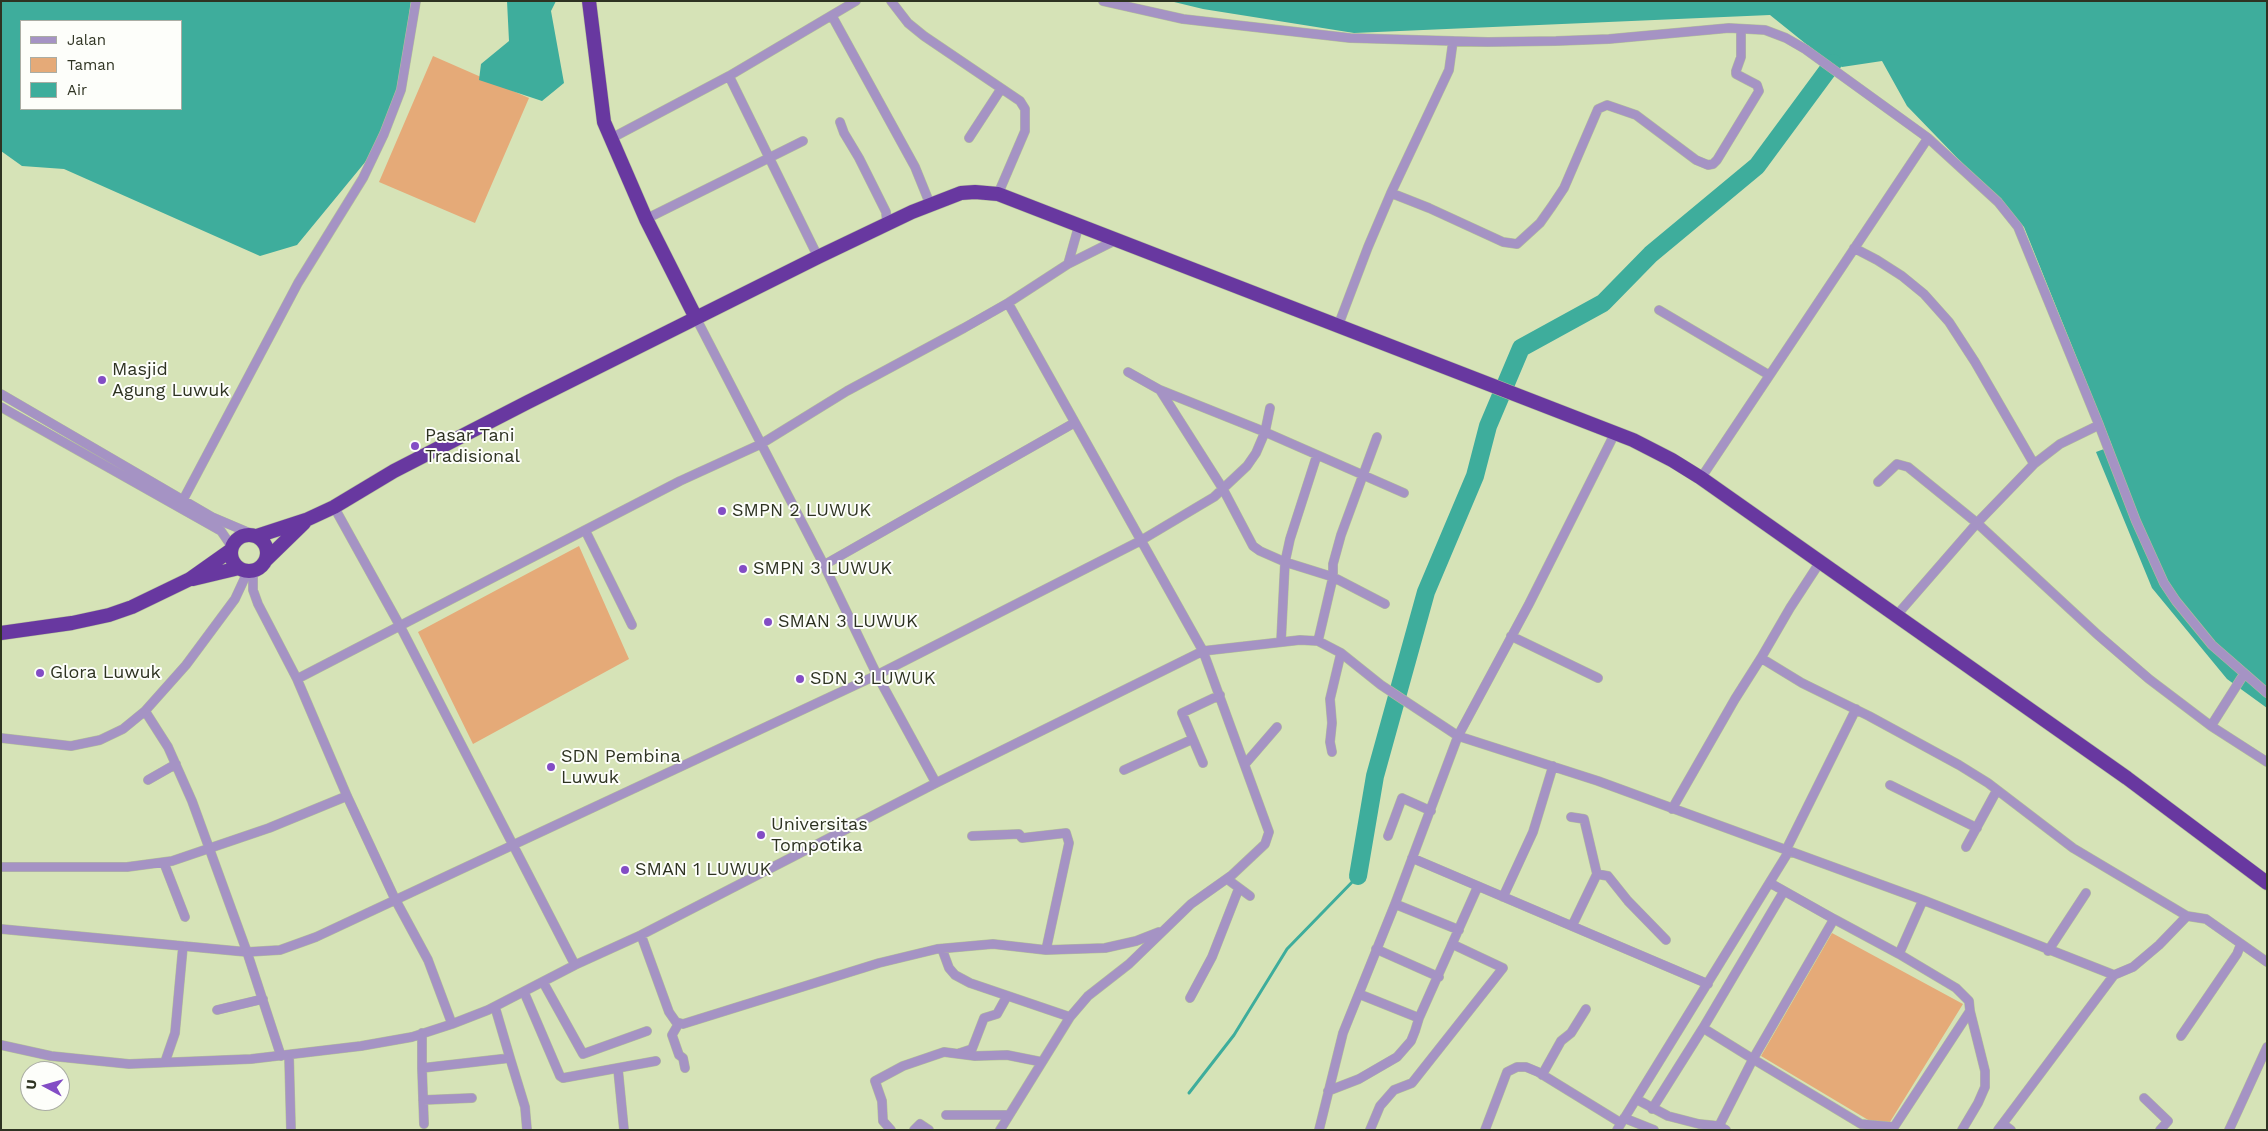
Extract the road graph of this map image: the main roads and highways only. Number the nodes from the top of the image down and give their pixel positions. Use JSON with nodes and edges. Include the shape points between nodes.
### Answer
{"nodes":[{"id":1,"x":589,"y":1,"type":"edge"},
{"id":2,"x":696,"y":318,"type":"junction"},
{"id":3,"x":306,"y":520,"type":"junction"},
{"id":4,"x":255,"y":535,"type":"junction"},
{"id":5,"x":231,"y":548,"type":"junction"},
{"id":6,"x":266,"y":560,"type":"junction"},
{"id":7,"x":247,"y":570,"type":"junction"},
{"id":8,"x":190,"y":579,"type":"junction"},
{"id":9,"x":1,"y":633,"type":"edge"},
{"id":10,"x":2267,"y":883,"type":"edge"}],
"edges":[{"from":1,"to":2,"type":"highway","via":[[597,80],[610,140]]},
{"from":2,"to":3,"type":"highway","via":[[394,471]]},
{"from":2,"to":10,"type":"highway","via":[[930,204],[961,193],[998,194],[1651,448],[1700,478],[2126,778]]},
{"from":3,"to":4,"type":"highway"},
{"from":3,"to":6,"type":"highway"},
{"from":4,"to":5,"type":"highway","via":[[239,537]]},
{"from":4,"to":6,"type":"highway","via":[[267,549]]},
{"from":5,"to":7,"type":"highway","via":[[231,558]]},
{"from":5,"to":8,"type":"highway"},
{"from":6,"to":7,"type":"highway","via":[[258,569]]},
{"from":7,"to":8,"type":"highway"},
{"from":8,"to":9,"type":"highway","via":[[109,615]]}]}
